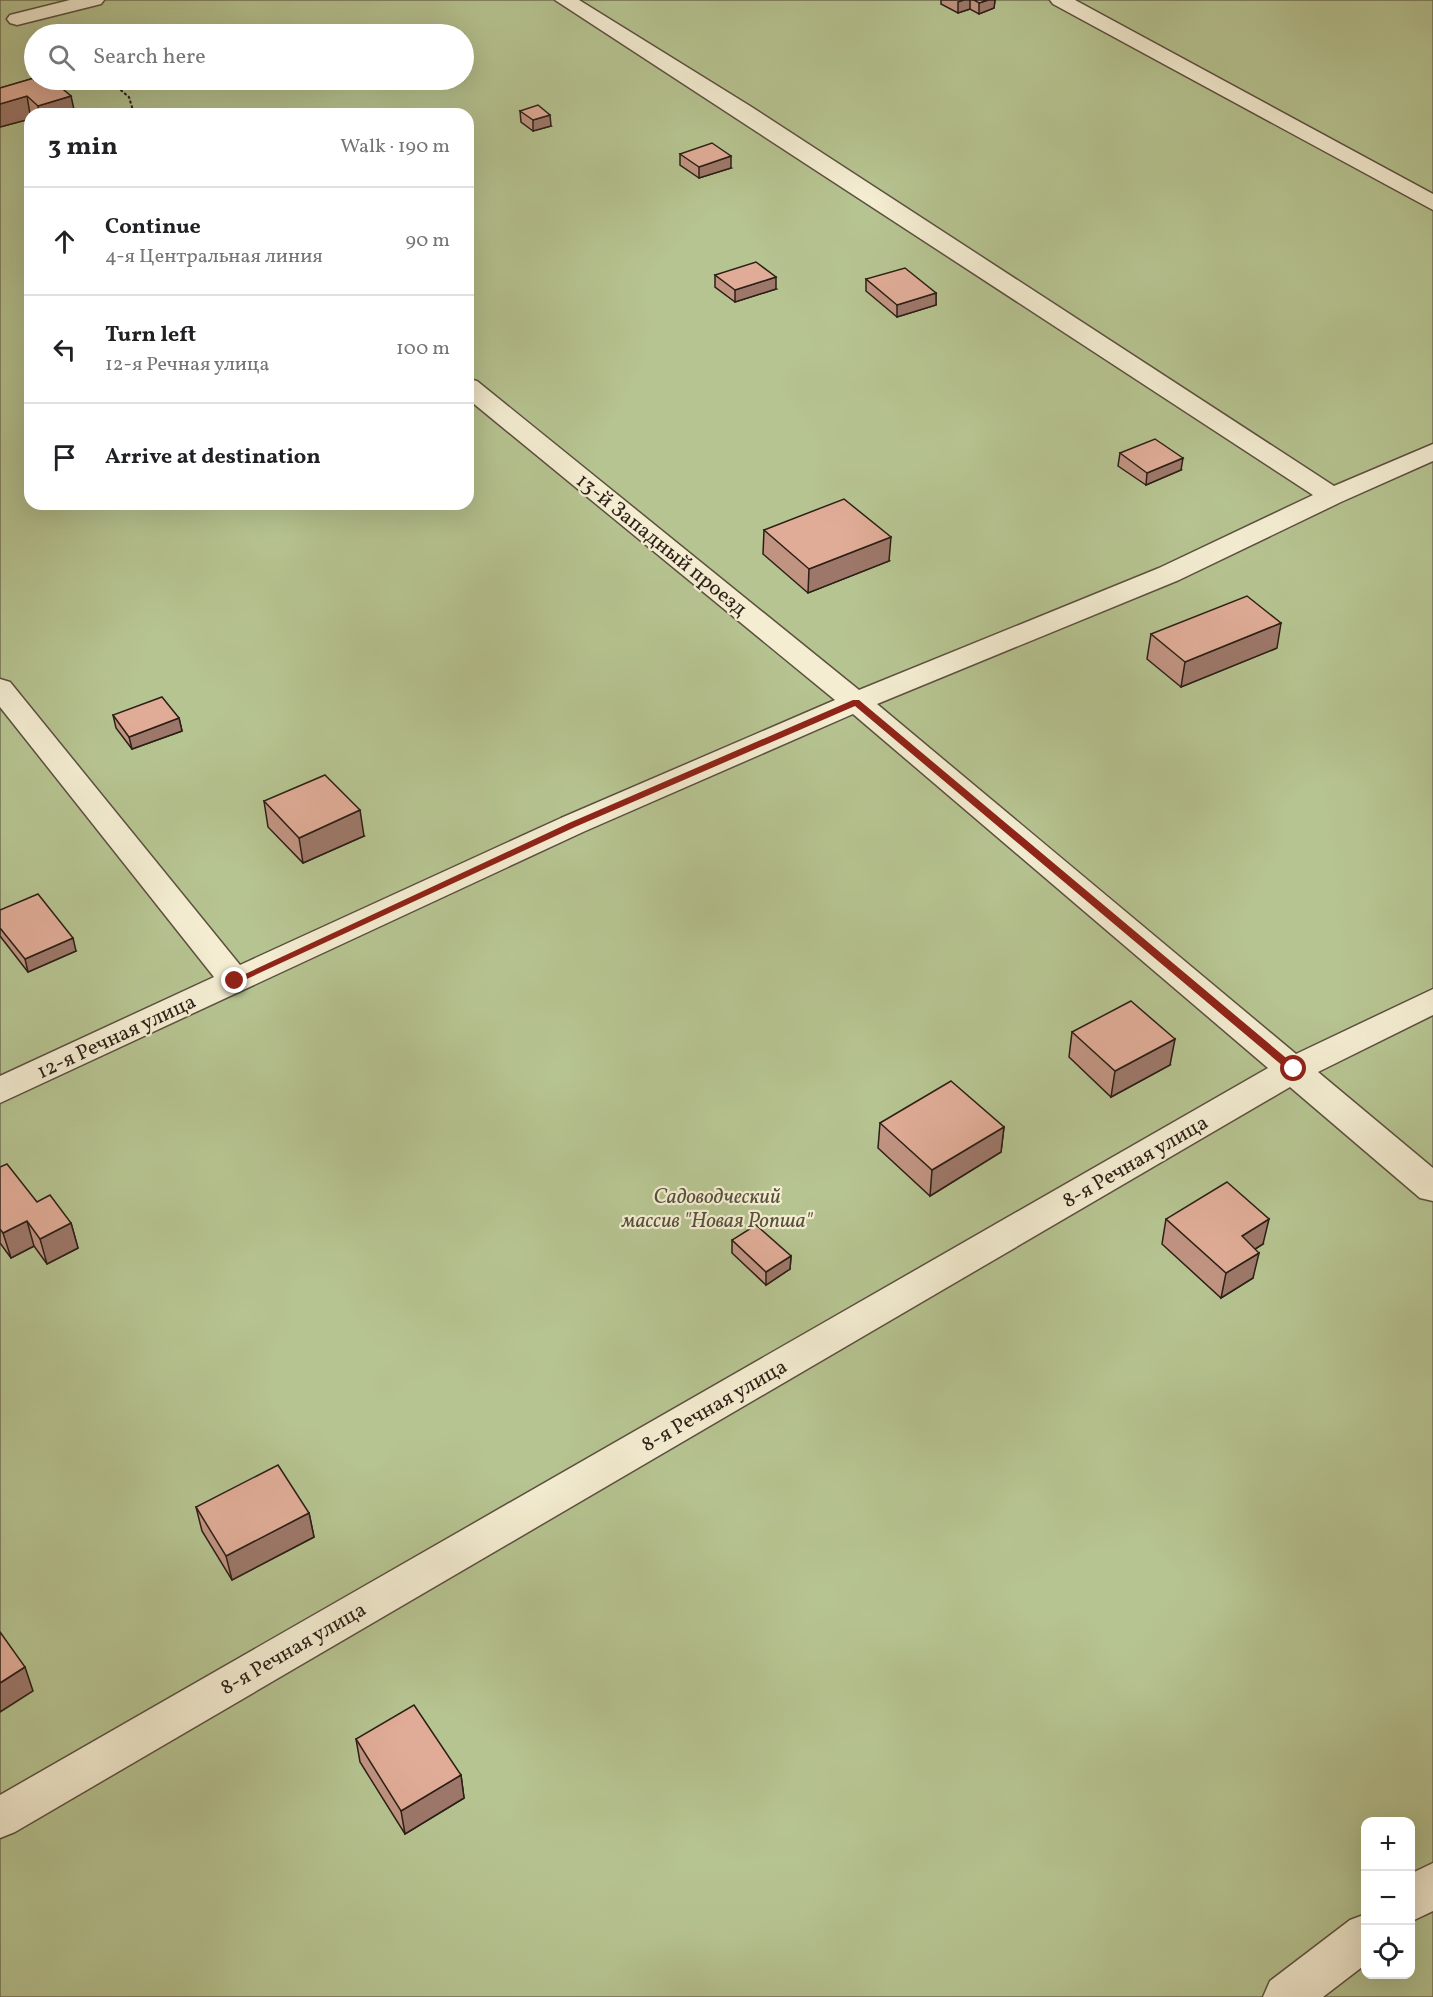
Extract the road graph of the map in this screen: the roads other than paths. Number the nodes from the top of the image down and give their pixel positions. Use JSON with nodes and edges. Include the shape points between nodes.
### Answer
{"nodes":[{"id":1,"x":94,"y":0,"type":"edge"},
{"id":2,"x":565,"y":0,"type":"edge"},
{"id":3,"x":1060,"y":0,"type":"edge"},
{"id":4,"x":24,"y":25,"type":"edge"},
{"id":5,"x":1433,"y":203,"type":"edge"},
{"id":6,"x":474,"y":391,"type":"edge"},
{"id":7,"x":1433,"y":452,"type":"edge"},
{"id":8,"x":1332,"y":496,"type":"junction"},
{"id":9,"x":0,"y":688,"type":"edge"},
{"id":10,"x":856,"y":702,"type":"junction"},
{"id":11,"x":235,"y":981,"type":"junction"},
{"id":12,"x":1433,"y":1001,"type":"edge"},
{"id":13,"x":1294,"y":1069,"type":"junction"},
{"id":14,"x":0,"y":1090,"type":"edge"},
{"id":15,"x":1433,"y":1188,"type":"edge"},
{"id":16,"x":0,"y":1818,"type":"edge"},
{"id":17,"x":1433,"y":1884,"type":"edge"},
{"id":18,"x":1415,"y":1897,"type":"edge"},
{"id":19,"x":1361,"y":1939,"type":"edge"},
{"id":20,"x":1286,"y":1997,"type":"edge"}],
"edges":[{"from":1,"to":4,"type":"street","via":[[12,12]]},
{"from":2,"to":8,"type":"street"},
{"from":3,"to":5,"type":"street"},
{"from":6,"to":10,"type":"street","name":"13-й Западный проезд"},
{"from":7,"to":8,"type":"street","name":"12-я Речная улица"},
{"from":8,"to":10,"type":"street","name":"12-я Речная улица","via":[[1169,574]]},
{"from":9,"to":11,"type":"street"},
{"from":10,"to":11,"type":"street","name":"12-я Речная улица","via":[[572,825]]},
{"from":10,"to":13,"type":"street","name":"13-й Западный проезд"},
{"from":11,"to":14,"type":"street","name":"12-я Речная улица"},
{"from":12,"to":13,"type":"street","name":"8-я Речная улица"},
{"from":13,"to":15,"type":"street","name":"13-й Западный проезд"},
{"from":13,"to":16,"type":"street","name":"8-я Речная улица"},
{"from":17,"to":18,"type":"street"},
{"from":19,"to":20,"type":"street"}]}
